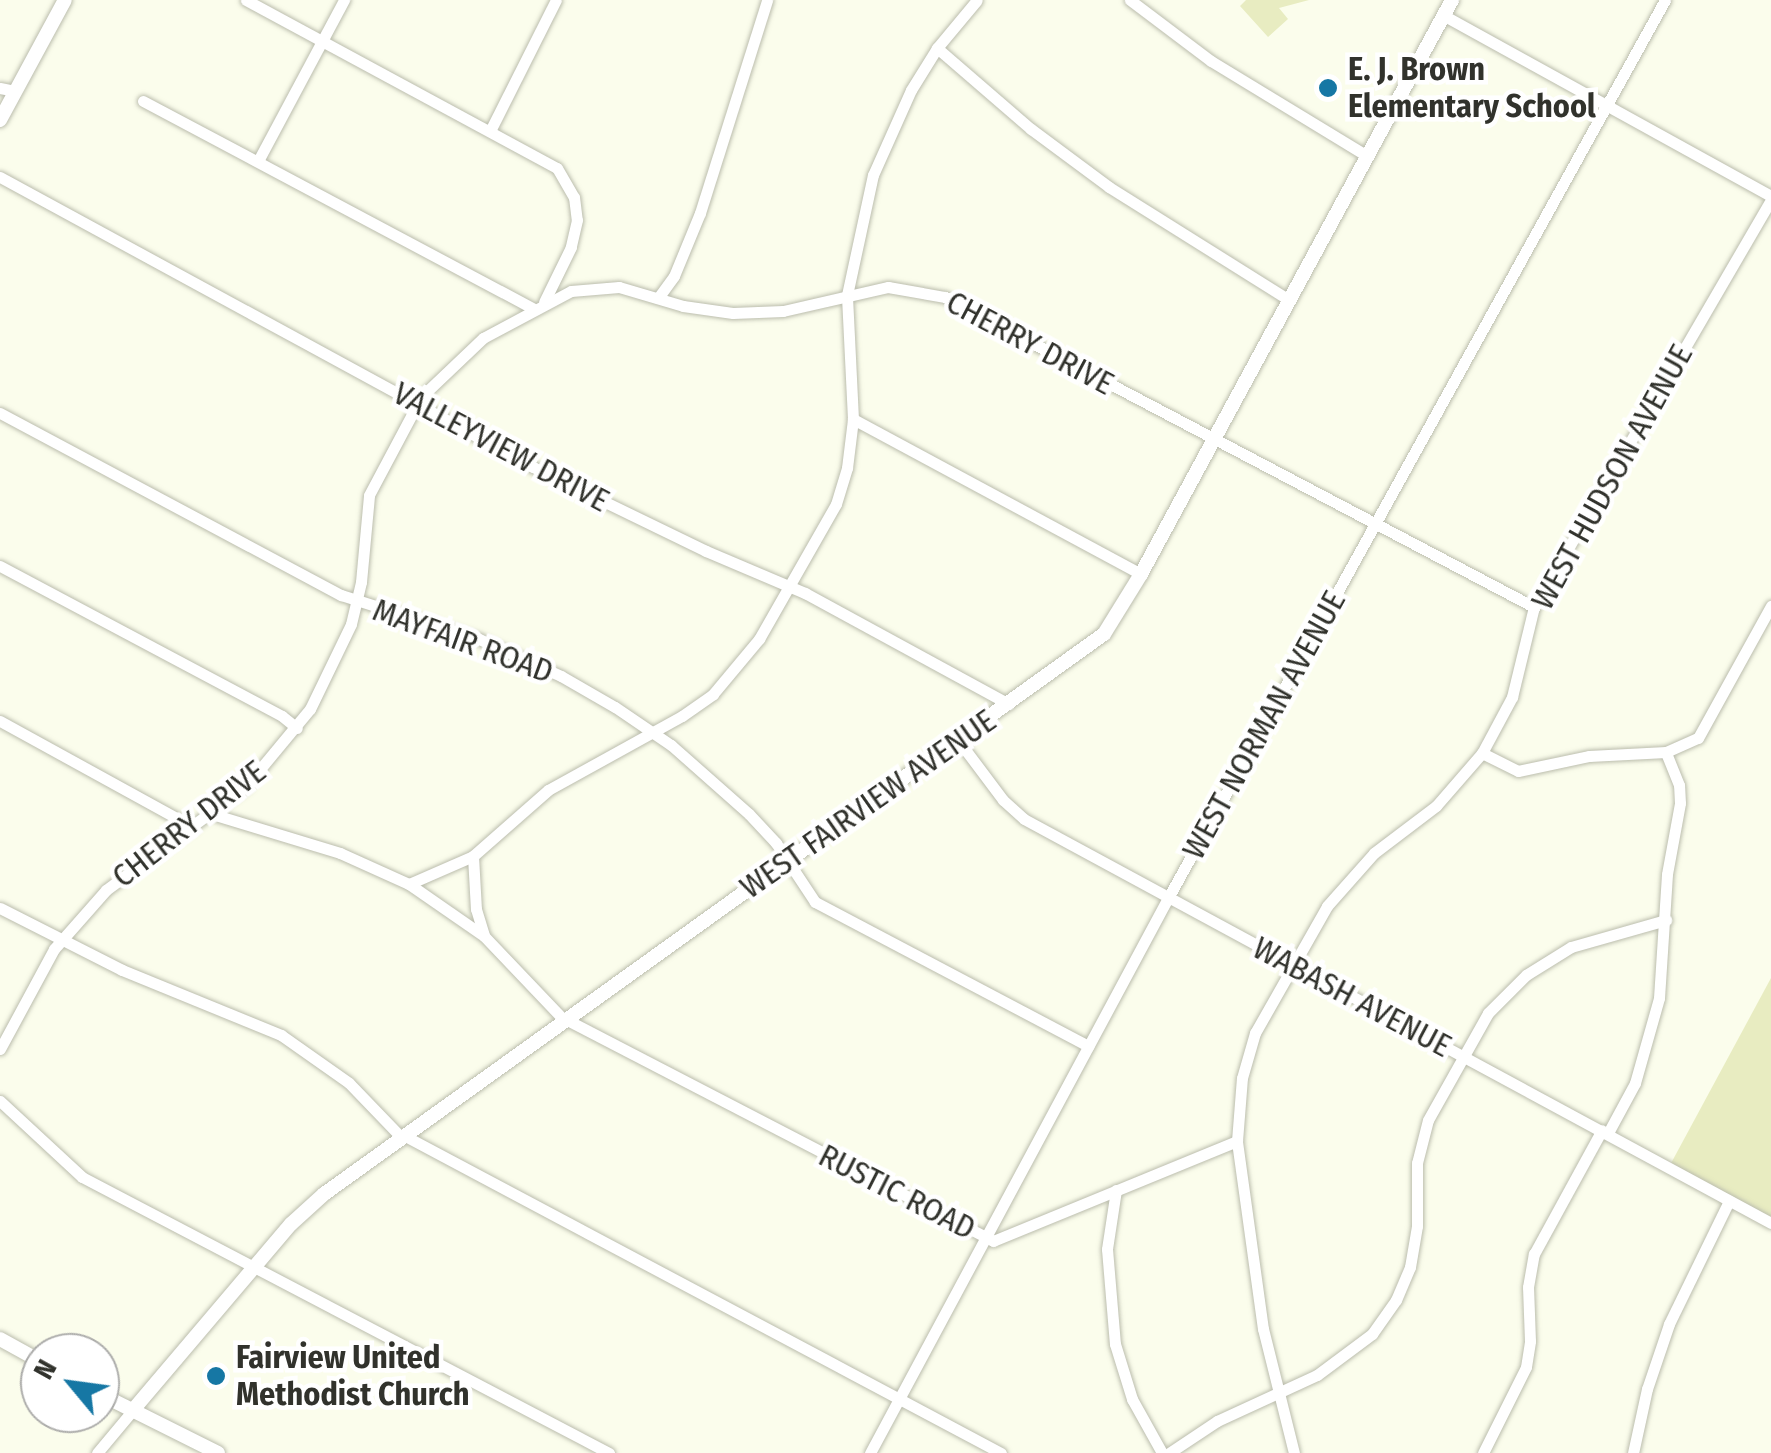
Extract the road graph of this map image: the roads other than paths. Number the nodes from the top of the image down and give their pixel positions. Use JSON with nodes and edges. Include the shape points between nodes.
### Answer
{"nodes":[{"id":1,"x":66,"y":0,"type":"edge"},
{"id":2,"x":246,"y":0,"type":"edge"},
{"id":3,"x":344,"y":0,"type":"edge"},
{"id":4,"x":556,"y":0,"type":"edge"},
{"id":5,"x":767,"y":0,"type":"edge"},
{"id":6,"x":977,"y":0,"type":"edge"},
{"id":7,"x":1130,"y":0,"type":"edge"},
{"id":8,"x":1452,"y":0,"type":"edge"},
{"id":9,"x":1665,"y":0,"type":"edge"},
{"id":10,"x":1443,"y":15,"type":"junction"},
{"id":11,"x":322,"y":40,"type":"junction"},
{"id":12,"x":937,"y":48,"type":"junction"},
{"id":13,"x":0,"y":88,"type":"edge"},
{"id":14,"x":16,"y":90,"type":"junction"},
{"id":15,"x":143,"y":100,"type":"dead end"},
{"id":16,"x":1608,"y":105,"type":"junction"},
{"id":17,"x":0,"y":120,"type":"edge"},
{"id":18,"x":491,"y":129,"type":"junction"},
{"id":19,"x":1367,"y":156,"type":"junction"},
{"id":20,"x":258,"y":161,"type":"junction"},
{"id":21,"x":0,"y":176,"type":"edge"},
{"id":22,"x":1771,"y":197,"type":"edge"},
{"id":23,"x":847,"y":295,"type":"junction"},
{"id":24,"x":658,"y":298,"type":"junction"},
{"id":25,"x":1290,"y":300,"type":"junction"},
{"id":26,"x":538,"y":305,"type":"junction"},
{"id":27,"x":417,"y":404,"type":"junction"},
{"id":28,"x":0,"y":413,"type":"edge"},
{"id":29,"x":853,"y":419,"type":"junction"},
{"id":30,"x":1213,"y":440,"type":"junction"},
{"id":31,"x":1374,"y":526,"type":"junction"},
{"id":32,"x":0,"y":566,"type":"edge"},
{"id":33,"x":1142,"y":574,"type":"junction"},
{"id":34,"x":790,"y":586,"type":"junction"},
{"id":35,"x":356,"y":602,"type":"junction"},
{"id":36,"x":1771,"y":606,"type":"edge"},
{"id":37,"x":1534,"y":608,"type":"junction"},
{"id":38,"x":1765,"y":632,"type":"edge"},
{"id":39,"x":1009,"y":704,"type":"junction"},
{"id":40,"x":0,"y":721,"type":"edge"},
{"id":41,"x":297,"y":728,"type":"junction"},
{"id":42,"x":652,"y":732,"type":"junction"},
{"id":43,"x":958,"y":740,"type":"junction"},
{"id":44,"x":1666,"y":752,"type":"junction"},
{"id":45,"x":1482,"y":753,"type":"junction"},
{"id":46,"x":212,"y":814,"type":"junction"},
{"id":47,"x":193,"y":827,"type":"junction"},
{"id":48,"x":472,"y":856,"type":"junction"},
{"id":49,"x":787,"y":861,"type":"junction"},
{"id":50,"x":409,"y":884,"type":"junction"},
{"id":51,"x":1168,"y":898,"type":"junction"},
{"id":52,"x":0,"y":908,"type":"edge"},
{"id":53,"x":1666,"y":920,"type":"junction"},
{"id":54,"x":484,"y":936,"type":"junction"},
{"id":55,"x":62,"y":941,"type":"junction"},
{"id":56,"x":1291,"y":965,"type":"junction"},
{"id":57,"x":566,"y":1020,"type":"junction"},
{"id":58,"x":1088,"y":1046,"type":"junction"},
{"id":59,"x":0,"y":1049,"type":"edge"},
{"id":60,"x":1462,"y":1056,"type":"junction"},
{"id":61,"x":0,"y":1101,"type":"edge"},
{"id":62,"x":1605,"y":1132,"type":"junction"},
{"id":63,"x":403,"y":1137,"type":"junction"},
{"id":64,"x":1237,"y":1141,"type":"junction"},
{"id":65,"x":1116,"y":1190,"type":"junction"},
{"id":66,"x":1729,"y":1200,"type":"junction"},
{"id":67,"x":1771,"y":1223,"type":"edge"},
{"id":68,"x":984,"y":1238,"type":"junction"},
{"id":69,"x":255,"y":1267,"type":"junction"},
{"id":70,"x":1278,"y":1393,"type":"junction"},
{"id":71,"x":898,"y":1398,"type":"junction"},
{"id":72,"x":120,"y":1403,"type":"edge"},
{"id":73,"x":134,"y":1410,"type":"junction"},
{"id":74,"x":97,"y":1453,"type":"edge"},
{"id":75,"x":218,"y":1453,"type":"edge"},
{"id":76,"x":609,"y":1453,"type":"edge"},
{"id":77,"x":870,"y":1453,"type":"edge"},
{"id":78,"x":1001,"y":1453,"type":"edge"},
{"id":79,"x":1166,"y":1453,"type":"edge"},
{"id":80,"x":1294,"y":1453,"type":"edge"},
{"id":81,"x":1483,"y":1453,"type":"edge"},
{"id":82,"x":1633,"y":1453,"type":"edge"}],
"edges":[{"from":1,"to":14,"type":"street"},
{"from":2,"to":11,"type":"street"},
{"from":3,"to":11,"type":"street"},
{"from":4,"to":18,"type":"street"},
{"from":5,"to":24,"type":"street","via":[[700,213]]},
{"from":6,"to":12,"type":"street"},
{"from":7,"to":19,"type":"street","via":[[1211,62]]},
{"from":8,"to":10,"type":"street","name":"WEST FAIRVIEW AVENUE"},
{"from":9,"to":16,"type":"street","name":"WEST NORMAN AVENUE"},
{"from":10,"to":16,"type":"street"},
{"from":10,"to":19,"type":"street","name":"WEST FAIRVIEW AVENUE"},
{"from":11,"to":18,"type":"street"},
{"from":11,"to":20,"type":"street"},
{"from":12,"to":23,"type":"street","via":[[896,118],[873,175]]},
{"from":12,"to":25,"type":"street","via":[[1109,188]]},
{"from":13,"to":14,"type":"street"},
{"from":14,"to":17,"type":"street"},
{"from":15,"to":20,"type":"street"},
{"from":16,"to":22,"type":"street"},
{"from":16,"to":31,"type":"street","name":"WEST NORMAN AVENUE"},
{"from":18,"to":26,"type":"street","via":[[550,162],[574,197],[575,234]]},
{"from":19,"to":25,"type":"street","name":"WEST FAIRVIEW AVENUE"},
{"from":20,"to":26,"type":"street"},
{"from":21,"to":27,"type":"street","name":"VALLEYVIEW DRIVE"},
{"from":22,"to":37,"type":"street","name":"WEST HUDSON AVENUE"},
{"from":23,"to":24,"type":"street","name":"CHERRY DRIVE","via":[[754,314]]},
{"from":23,"to":29,"type":"street"},
{"from":23,"to":30,"type":"street","name":"CHERRY DRIVE","via":[[888,286],[945,297]]},
{"from":24,"to":26,"type":"street","name":"CHERRY DRIVE","via":[[606,286]]},
{"from":25,"to":30,"type":"street","name":"WEST FAIRVIEW AVENUE"},
{"from":26,"to":27,"type":"street","name":"CHERRY DRIVE","via":[[483,338]]},
{"from":27,"to":34,"type":"street","name":"VALLEYVIEW DRIVE","via":[[611,506]]},
{"from":27,"to":35,"type":"street","name":"CHERRY DRIVE","via":[[369,495]]},
{"from":28,"to":35,"type":"street","name":"MAYFAIR ROAD"},
{"from":29,"to":33,"type":"street"},
{"from":29,"to":34,"type":"street","via":[[836,504]]},
{"from":30,"to":31,"type":"street","name":"CHERRY DRIVE"},
{"from":30,"to":33,"type":"street","name":"WEST FAIRVIEW AVENUE"},
{"from":31,"to":37,"type":"street","name":"CHERRY DRIVE"},
{"from":31,"to":51,"type":"street","name":"WEST NORMAN AVENUE"},
{"from":32,"to":41,"type":"street"},
{"from":33,"to":39,"type":"street","name":"WEST FAIRVIEW AVENUE","via":[[1104,634]]},
{"from":34,"to":39,"type":"street","name":"VALLEYVIEW DRIVE"},
{"from":34,"to":42,"type":"street","via":[[736,671],[713,694]]},
{"from":35,"to":41,"type":"street","name":"CHERRY DRIVE","via":[[340,651]]},
{"from":35,"to":42,"type":"street","name":"MAYFAIR ROAD","via":[[540,666]]},
{"from":36,"to":38,"type":"street"},
{"from":37,"to":45,"type":"street","name":"WEST HUDSON AVENUE","via":[[1512,697]]},
{"from":38,"to":44,"type":"street","via":[[1698,738]]},
{"from":39,"to":43,"type":"street","name":"WEST FAIRVIEW AVENUE"},
{"from":40,"to":47,"type":"street"},
{"from":41,"to":46,"type":"street","name":"CHERRY DRIVE"},
{"from":42,"to":48,"type":"street","via":[[548,790]]},
{"from":42,"to":49,"type":"street","name":"MAYFAIR ROAD","via":[[724,790]]},
{"from":43,"to":49,"type":"street","name":"WEST FAIRVIEW AVENUE"},
{"from":43,"to":51,"type":"street","name":"WABASH AVENUE","via":[[1024,820]]},
{"from":44,"to":45,"type":"street","via":[[1589,756],[1518,771]]},
{"from":44,"to":53,"type":"street","via":[[1679,785]]},
{"from":45,"to":56,"type":"street","name":"WEST HUDSON AVENUE","via":[[1436,806],[1349,879]]},
{"from":46,"to":47,"type":"street","name":"CHERRY DRIVE"},
{"from":46,"to":50,"type":"street","name":"RUSTIC ROAD","via":[[340,853]]},
{"from":47,"to":55,"type":"street","name":"CHERRY DRIVE","via":[[114,883]]},
{"from":48,"to":50,"type":"street"},
{"from":48,"to":54,"type":"street"},
{"from":49,"to":57,"type":"street","name":"WEST FAIRVIEW AVENUE"},
{"from":49,"to":58,"type":"street","name":"MAYFAIR ROAD","via":[[820,906]]},
{"from":50,"to":54,"type":"street","name":"RUSTIC ROAD"},
{"from":51,"to":56,"type":"street","name":"WABASH AVENUE"},
{"from":51,"to":58,"type":"street","name":"WEST NORMAN AVENUE"},
{"from":52,"to":55,"type":"street"},
{"from":53,"to":60,"type":"street","via":[[1599,936],[1550,958],[1495,1005]]},
{"from":53,"to":62,"type":"street","via":[[1654,1024],[1635,1083]]},
{"from":54,"to":57,"type":"street","name":"RUSTIC ROAD"},
{"from":55,"to":59,"type":"street","name":"CHERRY DRIVE"},
{"from":55,"to":63,"type":"street","via":[[281,1035],[349,1083]]},
{"from":56,"to":60,"type":"street","name":"WABASH AVENUE"},
{"from":56,"to":64,"type":"street","name":"WEST HUDSON AVENUE","via":[[1249,1050]]},
{"from":57,"to":63,"type":"street","name":"WEST FAIRVIEW AVENUE"},
{"from":57,"to":68,"type":"street","name":"RUSTIC ROAD"},
{"from":58,"to":68,"type":"street","name":"WEST NORMAN AVENUE"},
{"from":60,"to":62,"type":"street","name":"WABASH AVENUE"},
{"from":60,"to":70,"type":"street","via":[[1422,1141],[1415,1243],[1396,1300],[1348,1355]]},
{"from":61,"to":69,"type":"street","via":[[68,1168]]},
{"from":62,"to":66,"type":"street","name":"WABASH AVENUE"},
{"from":62,"to":81,"type":"street","via":[[1534,1254],[1526,1368]]},
{"from":63,"to":69,"type":"street","name":"WEST FAIRVIEW AVENUE","via":[[311,1204]]},
{"from":63,"to":71,"type":"street"},
{"from":64,"to":65,"type":"street","name":"RUSTIC ROAD"},
{"from":64,"to":70,"type":"street","name":"WEST HUDSON AVENUE","via":[[1251,1261]]},
{"from":65,"to":68,"type":"street","name":"RUSTIC ROAD","via":[[1001,1241]]},
{"from":65,"to":79,"type":"street","via":[[1107,1250],[1112,1327],[1132,1399]]},
{"from":66,"to":67,"type":"street","name":"WABASH AVENUE"},
{"from":66,"to":82,"type":"street","via":[[1660,1346]]},
{"from":68,"to":71,"type":"street","name":"WEST NORMAN AVENUE"},
{"from":69,"to":73,"type":"street","name":"WEST FAIRVIEW AVENUE"},
{"from":69,"to":76,"type":"street"},
{"from":70,"to":79,"type":"street"},
{"from":70,"to":80,"type":"street","name":"WEST HUDSON AVENUE"},
{"from":71,"to":77,"type":"street","name":"WEST NORMAN AVENUE"},
{"from":71,"to":78,"type":"street"},
{"from":72,"to":73,"type":"street"},
{"from":73,"to":74,"type":"street","name":"WEST FAIRVIEW AVENUE"},
{"from":73,"to":75,"type":"street"}]}
